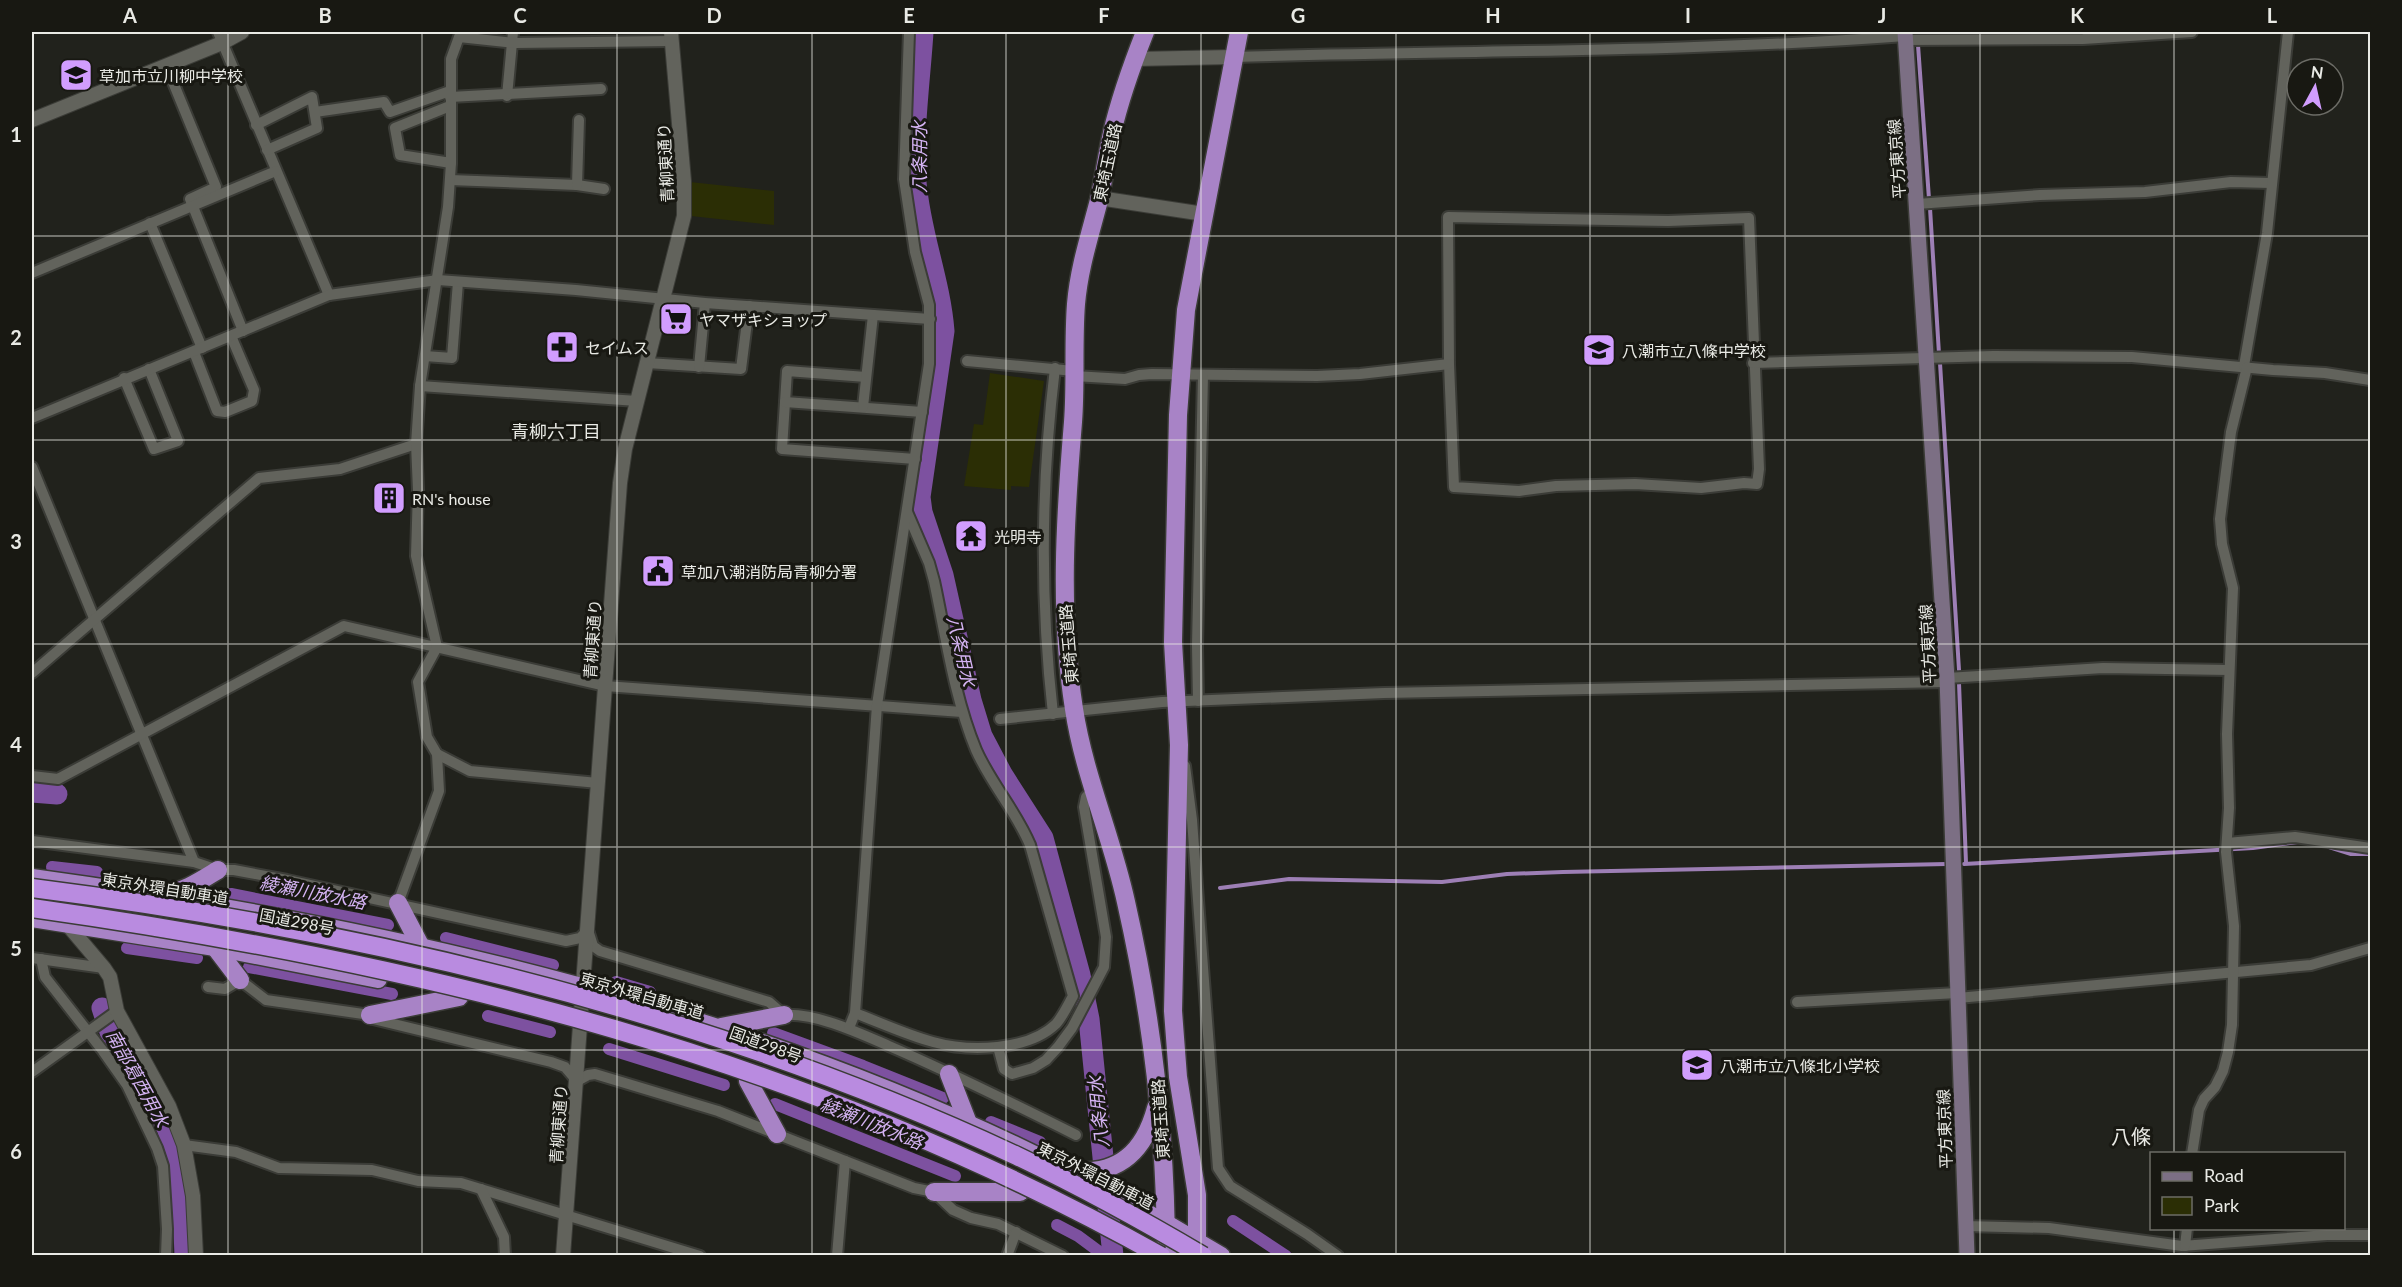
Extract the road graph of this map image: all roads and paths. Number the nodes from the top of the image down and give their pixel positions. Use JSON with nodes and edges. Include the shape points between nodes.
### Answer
{"nodes":[{"id":1,"x":242,"y":32,"type":"edge"},
{"id":2,"x":909,"y":32,"type":"edge"},
{"id":3,"x":1145,"y":32,"type":"edge"},
{"id":4,"x":1239,"y":32,"type":"edge"},
{"id":5,"x":2192,"y":32,"type":"edge"},
{"id":6,"x":2288,"y":32,"type":"edge"},
{"id":7,"x":460,"y":34,"type":"edge"},
{"id":8,"x":672,"y":36,"type":"edge"},
{"id":9,"x":1905,"y":36,"type":"edge"},
{"id":10,"x":220,"y":37,"type":"edge"},
{"id":11,"x":513,"y":37,"type":"edge"},
{"id":12,"x":1233,"y":57,"type":"junction"},
{"id":13,"x":1134,"y":59,"type":"junction"},
{"id":14,"x":166,"y":65,"type":"junction"},
{"id":15,"x":602,"y":89,"type":"dead end"},
{"id":16,"x":507,"y":95,"type":"junction"},
{"id":17,"x":450,"y":98,"type":"junction"},
{"id":18,"x":315,"y":112,"type":"junction"},
{"id":19,"x":32,"y":120,"type":"edge"},
{"id":20,"x":579,"y":120,"type":"dead end"},
{"id":21,"x":256,"y":125,"type":"junction"},
{"id":22,"x":267,"y":150,"type":"junction"},
{"id":23,"x":451,"y":163,"type":"junction"},
{"id":24,"x":276,"y":171,"type":"junction"},
{"id":25,"x":450,"y":180,"type":"junction"},
{"id":26,"x":2271,"y":183,"type":"junction"},
{"id":27,"x":577,"y":185,"type":"junction"},
{"id":28,"x":604,"y":189,"type":"dead end"},
{"id":29,"x":1100,"y":198,"type":"junction"},
{"id":30,"x":1917,"y":204,"type":"junction"},
{"id":31,"x":193,"y":206,"type":"junction"},
{"id":32,"x":1204,"y":214,"type":"junction"},
{"id":33,"x":150,"y":223,"type":"junction"},
{"id":34,"x":32,"y":273,"type":"edge"},
{"id":35,"x":438,"y":280,"type":"junction"},
{"id":36,"x":458,"y":282,"type":"junction"},
{"id":37,"x":329,"y":295,"type":"junction"},
{"id":38,"x":663,"y":300,"type":"junction"},
{"id":39,"x":705,"y":303,"type":"junction"},
{"id":40,"x":749,"y":306,"type":"junction"},
{"id":41,"x":873,"y":315,"type":"junction"},
{"id":42,"x":930,"y":319,"type":"junction"},
{"id":43,"x":243,"y":331,"type":"junction"},
{"id":44,"x":231,"y":336,"type":"junction"},
{"id":45,"x":198,"y":350,"type":"junction"},
{"id":46,"x":425,"y":356,"type":"junction"},
{"id":47,"x":1925,"y":358,"type":"junction"},
{"id":48,"x":967,"y":361,"type":"dead end"},
{"id":49,"x":647,"y":363,"type":"junction"},
{"id":50,"x":1753,"y":363,"type":"junction"},
{"id":51,"x":1449,"y":364,"type":"junction"},
{"id":52,"x":699,"y":367,"type":"junction"},
{"id":53,"x":2245,"y":367,"type":"junction"},
{"id":54,"x":1054,"y":368,"type":"junction"},
{"id":55,"x":149,"y":369,"type":"junction"},
{"id":56,"x":1074,"y":373,"type":"junction"},
{"id":57,"x":1179,"y":375,"type":"junction"},
{"id":58,"x":1203,"y":375,"type":"junction"},
{"id":59,"x":866,"y":377,"type":"junction"},
{"id":60,"x":124,"y":378,"type":"junction"},
{"id":61,"x":2370,"y":380,"type":"edge"},
{"id":62,"x":420,"y":386,"type":"junction"},
{"id":63,"x":638,"y":401,"type":"junction"},
{"id":64,"x":785,"y":402,"type":"junction"},
{"id":65,"x":863,"y":407,"type":"junction"},
{"id":66,"x":922,"y":412,"type":"junction"},
{"id":67,"x":32,"y":418,"type":"edge"},
{"id":68,"x":416,"y":444,"type":"junction"},
{"id":69,"x":915,"y":459,"type":"junction"},
{"id":70,"x":32,"y":467,"type":"edge"},
{"id":71,"x":907,"y":512,"type":"junction"},
{"id":72,"x":94,"y":620,"type":"junction"},
{"id":73,"x":437,"y":647,"type":"junction"},
{"id":74,"x":2229,"y":670,"type":"junction"},
{"id":75,"x":32,"y":674,"type":"edge"},
{"id":76,"x":1947,"y":680,"type":"junction"},
{"id":77,"x":605,"y":686,"type":"junction"},
{"id":78,"x":1198,"y":700,"type":"junction"},
{"id":79,"x":1176,"y":701,"type":"junction"},
{"id":80,"x":877,"y":705,"type":"junction"},
{"id":81,"x":962,"y":712,"type":"junction"},
{"id":82,"x":1074,"y":712,"type":"junction"},
{"id":83,"x":1053,"y":714,"type":"junction"},
{"id":84,"x":1000,"y":719,"type":"dead end"},
{"id":85,"x":141,"y":736,"type":"junction"},
{"id":86,"x":1179,"y":745,"type":"junction"},
{"id":87,"x":437,"y":754,"type":"junction"},
{"id":88,"x":32,"y":776,"type":"edge"},
{"id":89,"x":598,"y":783,"type":"junction"},
{"id":90,"x":1094,"y":789,"type":"junction"},
{"id":91,"x":32,"y":841,"type":"edge"},
{"id":92,"x":2227,"y":843,"type":"junction"},
{"id":93,"x":2370,"y":848,"type":"edge"},
{"id":94,"x":194,"y":862,"type":"junction"},
{"id":95,"x":218,"y":870,"type":"junction"},
{"id":96,"x":32,"y":878,"type":"edge"},
{"id":97,"x":32,"y":889,"type":"edge"},
{"id":98,"x":150,"y":896,"type":"junction"},
{"id":99,"x":398,"y":903,"type":"junction"},
{"id":100,"x":32,"y":908,"type":"edge"},
{"id":101,"x":32,"y":918,"type":"edge"},
{"id":102,"x":66,"y":923,"type":"junction"},
{"id":103,"x":588,"y":930,"type":"junction"},
{"id":104,"x":215,"y":947,"type":"junction"},
{"id":105,"x":421,"y":947,"type":"junction"},
{"id":106,"x":2370,"y":948,"type":"edge"},
{"id":107,"x":36,"y":958,"type":"edge"},
{"id":108,"x":104,"y":968,"type":"junction"},
{"id":109,"x":2234,"y":972,"type":"junction"},
{"id":110,"x":240,"y":980,"type":"junction"},
{"id":111,"x":208,"y":987,"type":"dead end"},
{"id":112,"x":584,"y":988,"type":"junction"},
{"id":113,"x":1958,"y":996,"type":"junction"},
{"id":114,"x":459,"y":997,"type":"junction"},
{"id":115,"x":1797,"y":1002,"type":"dead end"},
{"id":116,"x":117,"y":1011,"type":"junction"},
{"id":117,"x":855,"y":1013,"type":"junction"},
{"id":118,"x":370,"y":1015,"type":"junction"},
{"id":119,"x":784,"y":1015,"type":"junction"},
{"id":120,"x":719,"y":1027,"type":"junction"},
{"id":121,"x":581,"y":1028,"type":"junction"},
{"id":122,"x":849,"y":1028,"type":"junction"},
{"id":123,"x":87,"y":1030,"type":"junction"},
{"id":124,"x":998,"y":1047,"type":"junction"},
{"id":125,"x":32,"y":1072,"type":"edge"},
{"id":126,"x":949,"y":1074,"type":"junction"},
{"id":127,"x":577,"y":1081,"type":"junction"},
{"id":128,"x":748,"y":1081,"type":"junction"},
{"id":129,"x":1159,"y":1097,"type":"junction"},
{"id":130,"x":968,"y":1124,"type":"junction"},
{"id":131,"x":777,"y":1134,"type":"junction"},
{"id":132,"x":1076,"y":1135,"type":"dead end"},
{"id":133,"x":184,"y":1144,"type":"junction"},
{"id":134,"x":2192,"y":1152,"type":"edge"},
{"id":135,"x":845,"y":1161,"type":"junction"},
{"id":136,"x":1069,"y":1171,"type":"junction"},
{"id":137,"x":480,"y":1189,"type":"junction"},
{"id":138,"x":934,"y":1192,"type":"junction"},
{"id":139,"x":1020,"y":1192,"type":"junction"},
{"id":140,"x":567,"y":1217,"type":"junction"},
{"id":141,"x":1166,"y":1224,"type":"junction"},
{"id":142,"x":1965,"y":1226,"type":"junction"},
{"id":143,"x":2187,"y":1230,"type":"edge"},
{"id":144,"x":1016,"y":1233,"type":"junction"},
{"id":145,"x":2370,"y":1235,"type":"edge"},
{"id":146,"x":1200,"y":1248,"type":"edge"},
{"id":147,"x":2183,"y":1249,"type":"edge"},
{"id":148,"x":166,"y":1256,"type":"edge"},
{"id":149,"x":196,"y":1256,"type":"edge"},
{"id":150,"x":505,"y":1256,"type":"edge"},
{"id":151,"x":563,"y":1256,"type":"edge"},
{"id":152,"x":700,"y":1256,"type":"edge"},
{"id":153,"x":837,"y":1256,"type":"edge"},
{"id":154,"x":1007,"y":1256,"type":"edge"},
{"id":155,"x":1063,"y":1256,"type":"edge"},
{"id":156,"x":1142,"y":1256,"type":"edge"},
{"id":157,"x":1161,"y":1256,"type":"edge"},
{"id":158,"x":1166,"y":1256,"type":"edge"},
{"id":159,"x":1181,"y":1256,"type":"edge"},
{"id":160,"x":1221,"y":1256,"type":"edge"},
{"id":161,"x":1338,"y":1256,"type":"edge"},
{"id":162,"x":1966,"y":1256,"type":"edge"}],
"edges":[{"from":1,"to":10,"type":"street"},
{"from":2,"to":42,"type":"street","via":[[904,179]]},
{"from":3,"to":13,"type":"highway","name":"東埼玉道路"},
{"from":4,"to":12,"type":"highway","name":"東埼玉道路"},
{"from":5,"to":9,"type":"street","via":[[2083,39]]},
{"from":6,"to":26,"type":"street"},
{"from":7,"to":11,"type":"street"},
{"from":7,"to":17,"type":"street","via":[[451,59]]},
{"from":8,"to":11,"type":"street"},
{"from":8,"to":38,"type":"street","name":"青柳東通り","via":[[685,200]]},
{"from":9,"to":12,"type":"street","via":[[1671,47]]},
{"from":9,"to":30,"type":"main road","name":"平方東京線"},
{"from":10,"to":14,"type":"street"},
{"from":10,"to":21,"type":"street"},
{"from":11,"to":16,"type":"street"},
{"from":12,"to":13,"type":"street"},
{"from":12,"to":32,"type":"highway","name":"東埼玉道路"},
{"from":13,"to":29,"type":"highway","name":"東埼玉道路","via":[[1112,132]]},
{"from":14,"to":19,"type":"street"},
{"from":14,"to":31,"type":"street","via":[[216,187],[190,199]]},
{"from":15,"to":16,"type":"street"},
{"from":16,"to":17,"type":"street"},
{"from":17,"to":18,"type":"street","via":[[390,112],[384,102]]},
{"from":17,"to":23,"type":"street"},
{"from":17,"to":23,"type":"street","via":[[395,128],[400,155]]},
{"from":18,"to":21,"type":"street","via":[[312,97]]},
{"from":18,"to":22,"type":"street","via":[[317,128]]},
{"from":20,"to":27,"type":"street"},
{"from":21,"to":22,"type":"street"},
{"from":22,"to":24,"type":"street"},
{"from":23,"to":25,"type":"street"},
{"from":24,"to":31,"type":"street"},
{"from":24,"to":37,"type":"street"},
{"from":25,"to":27,"type":"street"},
{"from":25,"to":35,"type":"street"},
{"from":26,"to":30,"type":"street","via":[[2231,182],[2145,192]]},
{"from":26,"to":53,"type":"street","via":[[2267,233]]},
{"from":27,"to":28,"type":"street"},
{"from":29,"to":32,"type":"street"},
{"from":29,"to":56,"type":"highway","name":"東埼玉道路","via":[[1082,258]]},
{"from":30,"to":47,"type":"main road","name":"平方東京線"},
{"from":31,"to":33,"type":"street"},
{"from":31,"to":43,"type":"street"},
{"from":32,"to":57,"type":"highway","name":"東埼玉道路","via":[[1186,310]]},
{"from":33,"to":34,"type":"street"},
{"from":33,"to":45,"type":"street"},
{"from":35,"to":36,"type":"street"},
{"from":35,"to":37,"type":"street"},
{"from":35,"to":46,"type":"street"},
{"from":36,"to":38,"type":"street"},
{"from":36,"to":46,"type":"street","via":[[452,358]]},
{"from":37,"to":43,"type":"street"},
{"from":38,"to":39,"type":"street"},
{"from":38,"to":49,"type":"street","name":"青柳東通り"},
{"from":39,"to":40,"type":"street"},
{"from":39,"to":52,"type":"street"},
{"from":40,"to":41,"type":"street"},
{"from":40,"to":52,"type":"street","via":[[741,369]]},
{"from":41,"to":42,"type":"street"},
{"from":41,"to":59,"type":"street"},
{"from":42,"to":66,"type":"street"},
{"from":43,"to":44,"type":"street"},
{"from":44,"to":45,"type":"street"},
{"from":44,"to":45,"type":"street","via":[[254,390],[252,401],[225,412],[217,411]]},
{"from":45,"to":55,"type":"street"},
{"from":46,"to":62,"type":"street"},
{"from":47,"to":50,"type":"street"},
{"from":47,"to":53,"type":"street","via":[[2132,357]]},
{"from":47,"to":76,"type":"main road","name":"平方東京線"},
{"from":48,"to":54,"type":"street"},
{"from":49,"to":52,"type":"street"},
{"from":49,"to":63,"type":"street","name":"青柳東通り"},
{"from":50,"to":51,"type":"street","via":[[1757,484],[1701,488],[1644,484],[1556,486],[1519,491],[1454,488]]},
{"from":50,"to":51,"type":"street","via":[[1749,218],[1668,221],[1448,217]]},
{"from":51,"to":58,"type":"street","via":[[1317,376]]},
{"from":53,"to":61,"type":"street"},
{"from":53,"to":74,"type":"street","via":[[2231,432],[2220,519],[2233,588]]},
{"from":54,"to":56,"type":"street"},
{"from":54,"to":83,"type":"street","via":[[1044,532],[1046,640]]},
{"from":55,"to":60,"type":"street"},
{"from":55,"to":60,"type":"street","via":[[178,441],[154,449]]},
{"from":56,"to":57,"type":"street","via":[[1125,379]]},
{"from":56,"to":82,"type":"highway","name":"東埼玉道路","via":[[1064,598]]},
{"from":57,"to":58,"type":"street"},
{"from":57,"to":79,"type":"highway","name":"東埼玉道路","via":[[1173,642]]},
{"from":58,"to":78,"type":"street"},
{"from":59,"to":64,"type":"street","via":[[787,371]]},
{"from":59,"to":65,"type":"street"},
{"from":60,"to":67,"type":"street"},
{"from":62,"to":63,"type":"street"},
{"from":62,"to":68,"type":"street"},
{"from":63,"to":77,"type":"street","name":"青柳東通り","via":[[625,449],[619,494]]},
{"from":64,"to":65,"type":"street"},
{"from":64,"to":69,"type":"street","via":[[782,449]]},
{"from":65,"to":66,"type":"street"},
{"from":66,"to":69,"type":"street"},
{"from":68,"to":72,"type":"street","via":[[340,469],[259,478]]},
{"from":68,"to":73,"type":"street","via":[[416,556]]},
{"from":69,"to":71,"type":"street"},
{"from":70,"to":72,"type":"street"},
{"from":71,"to":80,"type":"street"},
{"from":71,"to":81,"type":"street","via":[[929,563]]},
{"from":72,"to":75,"type":"street"},
{"from":72,"to":85,"type":"street"},
{"from":73,"to":77,"type":"street"},
{"from":73,"to":85,"type":"street","via":[[344,626]]},
{"from":73,"to":87,"type":"street","via":[[418,682],[427,737]]},
{"from":74,"to":76,"type":"street","via":[[2103,668]]},
{"from":74,"to":92,"type":"street"},
{"from":76,"to":78,"type":"street"},
{"from":76,"to":113,"type":"main road","name":"平方東京線"},
{"from":77,"to":80,"type":"street"},
{"from":77,"to":89,"type":"street","name":"青柳東通り"},
{"from":78,"to":79,"type":"street"},
{"from":79,"to":82,"type":"street"},
{"from":79,"to":86,"type":"highway","name":"東埼玉道路"},
{"from":80,"to":81,"type":"street"},
{"from":80,"to":117,"type":"street"},
{"from":81,"to":124,"type":"street","via":[[992,782],[1021,824],[1030,846],[1073,996],[1056,1023],[1042,1034]]},
{"from":82,"to":83,"type":"street"},
{"from":82,"to":90,"type":"highway","name":"東埼玉道路"},
{"from":83,"to":84,"type":"street"},
{"from":85,"to":88,"type":"street","via":[[58,779]]},
{"from":85,"to":94,"type":"street"},
{"from":86,"to":146,"type":"highway","name":"東埼玉道路","via":[[1173,1011],[1178,1077],[1197,1195]]},
{"from":86,"to":161,"type":"street","via":[[1189,786],[1218,1168],[1230,1186]]},
{"from":87,"to":89,"type":"street","via":[[470,771]]},
{"from":87,"to":99,"type":"street","via":[[439,791]]},
{"from":89,"to":103,"type":"street","name":"青柳東通り"},
{"from":90,"to":124,"type":"street","via":[[1086,797],[1084,807],[1106,937],[1104,967],[1072,1028],[1046,1060],[1012,1074],[1004,1069]]},
{"from":90,"to":129,"type":"highway","name":"東埼玉道路","via":[[1126,901],[1145,994]]},
{"from":91,"to":94,"type":"street"},
{"from":92,"to":93,"type":"street","via":[[2295,837]]},
{"from":92,"to":109,"type":"street"},
{"from":94,"to":95,"type":"street"},
{"from":95,"to":98,"type":"highway","via":[[176,893]]},
{"from":95,"to":99,"type":"street"},
{"from":96,"to":98,"type":"highway","name":"国道298号"},
{"from":97,"to":102,"type":"street"},
{"from":97,"to":146,"type":"highway","name":"東京外環自動車道","bridge":true,"via":[[203,914],[371,945],[531,983],[709,1035],[871,1094],[1016,1156]]},
{"from":98,"to":105,"type":"highway","name":"国道298号"},
{"from":99,"to":103,"type":"street","via":[[566,941],[580,938]]},
{"from":99,"to":105,"type":"highway"},
{"from":100,"to":157,"type":"highway","bridge":true,"via":[[214,936],[401,972],[644,1036],[796,1087],[938,1144],[1057,1199]]},
{"from":101,"to":102,"type":"highway"},
{"from":102,"to":104,"type":"highway"},
{"from":102,"to":108,"type":"street"},
{"from":103,"to":112,"type":"street","name":"青柳東通り"},
{"from":103,"to":119,"type":"street","via":[[593,946],[600,951],[769,1002]]},
{"from":104,"to":110,"type":"highway"},
{"from":104,"to":114,"type":"highway"},
{"from":105,"to":112,"type":"highway","name":"国道298号"},
{"from":106,"to":109,"type":"street","via":[[2311,965]]},
{"from":107,"to":108,"type":"street"},
{"from":107,"to":123,"type":"street","via":[[45,976]]},
{"from":108,"to":116,"type":"street","via":[[110,977]]},
{"from":109,"to":113,"type":"street"},
{"from":109,"to":134,"type":"street","via":[[2228,1052],[2215,1087],[2199,1110]]},
{"from":110,"to":111,"type":"street","via":[[225,989]]},
{"from":110,"to":118,"type":"street","via":[[266,1000]]},
{"from":112,"to":120,"type":"highway","name":"国道298号"},
{"from":112,"to":121,"type":"street","name":"青柳東通り"},
{"from":113,"to":115,"type":"street"},
{"from":113,"to":142,"type":"main road","name":"平方東京線"},
{"from":114,"to":118,"type":"highway"},
{"from":114,"to":121,"type":"highway"},
{"from":116,"to":123,"type":"street"},
{"from":116,"to":133,"type":"street","via":[[169,1106]]},
{"from":117,"to":122,"type":"street"},
{"from":117,"to":124,"type":"street","via":[[936,1043]]},
{"from":118,"to":127,"type":"street","via":[[373,1019],[551,1062],[565,1067]]},
{"from":119,"to":120,"type":"highway"},
{"from":119,"to":122,"type":"street"},
{"from":120,"to":130,"type":"highway","name":"国道298号","via":[[852,1075]]},
{"from":121,"to":127,"type":"street","name":"青柳東通り"},
{"from":121,"to":128,"type":"highway"},
{"from":122,"to":126,"type":"street"},
{"from":123,"to":125,"type":"street"},
{"from":123,"to":148,"type":"street","via":[[127,1085],[157,1148],[163,1166]]},
{"from":126,"to":130,"type":"highway"},
{"from":126,"to":132,"type":"street"},
{"from":127,"to":131,"type":"street","via":[[588,1075],[609,1077]]},
{"from":127,"to":140,"type":"street","name":"青柳東通り"},
{"from":128,"to":131,"type":"highway"},
{"from":128,"to":139,"type":"highway","via":[[911,1143]]},
{"from":129,"to":136,"type":"highway","via":[[1151,1126],[1134,1152],[1122,1162],[1106,1169]]},
{"from":129,"to":141,"type":"highway","name":"東埼玉道路"},
{"from":130,"to":136,"type":"highway","name":"国道298号"},
{"from":131,"to":135,"type":"street"},
{"from":133,"to":137,"type":"street","via":[[236,1152],[279,1168],[372,1170]]},
{"from":133,"to":149,"type":"street","via":[[193,1196]]},
{"from":135,"to":138,"type":"street"},
{"from":135,"to":153,"type":"street"},
{"from":136,"to":141,"type":"highway","name":"国道298号"},
{"from":137,"to":140,"type":"street"},
{"from":137,"to":150,"type":"street","via":[[504,1237]]},
{"from":138,"to":139,"type":"highway"},
{"from":138,"to":144,"type":"street","via":[[953,1210]]},
{"from":139,"to":156,"type":"highway"},
{"from":140,"to":151,"type":"street","name":"青柳東通り"},
{"from":140,"to":152,"type":"street"},
{"from":141,"to":146,"type":"highway","name":"国道298号"},
{"from":141,"to":158,"type":"highway","name":"東埼玉道路"},
{"from":142,"to":147,"type":"street","via":[[2049,1228]]},
{"from":142,"to":162,"type":"main road","name":"平方東京線"},
{"from":143,"to":147,"type":"street"},
{"from":144,"to":154,"type":"street"},
{"from":144,"to":155,"type":"street"},
{"from":145,"to":147,"type":"street","via":[[2327,1235]]},
{"from":146,"to":159,"type":"highway"},
{"from":146,"to":160,"type":"highway","name":"国道298号"}]}
